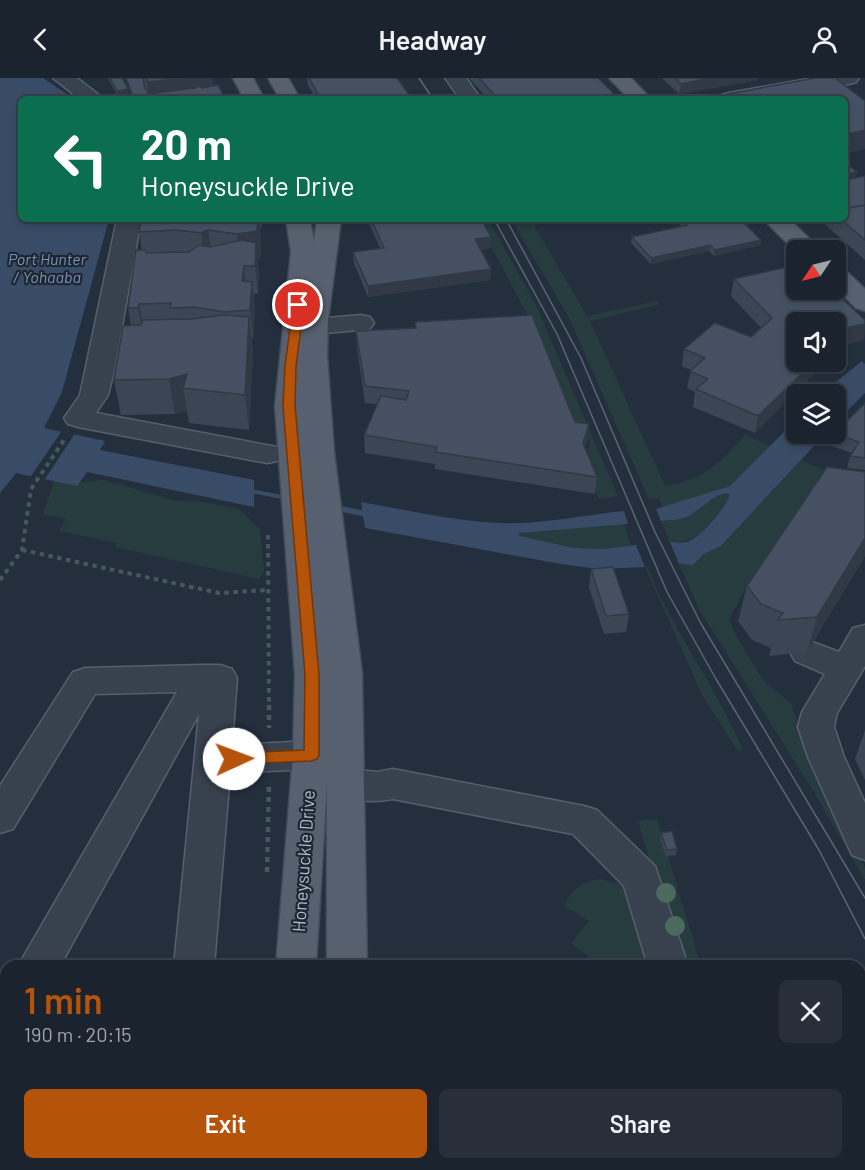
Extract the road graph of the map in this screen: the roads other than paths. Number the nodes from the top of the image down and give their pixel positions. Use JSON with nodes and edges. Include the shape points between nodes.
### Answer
{"nodes":[{"id":1,"x":63,"y":78,"type":"edge"},
{"id":2,"x":243,"y":78,"type":"edge"},
{"id":3,"x":278,"y":78,"type":"edge"},
{"id":4,"x":455,"y":78,"type":"edge"},
{"id":5,"x":619,"y":78,"type":"edge"},
{"id":6,"x":849,"y":78,"type":"edge"},
{"id":7,"x":90,"y":96,"type":"edge"},
{"id":8,"x":252,"y":96,"type":"edge"},
{"id":9,"x":288,"y":96,"type":"edge"},
{"id":10,"x":469,"y":96,"type":"edge"},
{"id":11,"x":638,"y":96,"type":"edge"},
{"id":12,"x":746,"y":96,"type":"edge"},
{"id":13,"x":128,"y":222,"type":"edge"},
{"id":14,"x":298,"y":222,"type":"edge"},
{"id":15,"x":329,"y":222,"type":"edge"},
{"id":16,"x":779,"y":222,"type":"edge"},
{"id":17,"x":798,"y":240,"type":"edge"},
{"id":18,"x":846,"y":285,"type":"edge"},
{"id":19,"x":865,"y":303,"type":"edge"},
{"id":20,"x":361,"y":323,"type":"dead end"},
{"id":21,"x":315,"y":326,"type":"junction"},
{"id":22,"x":267,"y":454,"type":"dead end"},
{"id":23,"x":308,"y":481,"type":"junction"},
{"id":24,"x":297,"y":526,"type":"junction"},
{"id":25,"x":865,"y":638,"type":"edge"},
{"id":26,"x":807,"y":652,"type":"edge"},
{"id":27,"x":846,"y":669,"type":"junction"},
{"id":28,"x":202,"y":678,"type":"junction"},
{"id":29,"x":311,"y":755,"type":"junction"},
{"id":30,"x":213,"y":760,"type":"junction"},
{"id":31,"x":347,"y":784,"type":"junction"},
{"id":32,"x":0,"y":818,"type":"edge"},
{"id":33,"x":865,"y":844,"type":"edge"},
{"id":34,"x":41,"y":960,"type":"edge"},
{"id":35,"x":195,"y":960,"type":"edge"},
{"id":36,"x":296,"y":960,"type":"edge"},
{"id":37,"x":347,"y":960,"type":"edge"},
{"id":38,"x":666,"y":960,"type":"edge"}],
"edges":[{"from":1,"to":7,"type":"street"},
{"from":2,"to":8,"type":"main road"},
{"from":3,"to":9,"type":"main road"},
{"from":4,"to":10,"type":"street"},
{"from":5,"to":11,"type":"main road"},
{"from":6,"to":12,"type":"street"},
{"from":13,"to":22,"type":"street","via":[[94,395],[78,418]]},
{"from":14,"to":23,"type":"main road","name":"Honeysuckle Drive","via":[[303,252],[289,406]]},
{"from":15,"to":21,"type":"main road","name":"Honeysuckle Drive"},
{"from":16,"to":17,"type":"main road"},
{"from":18,"to":19,"type":"main road"},
{"from":20,"to":21,"type":"street"},
{"from":21,"to":23,"type":"main road","name":"Honeysuckle Drive"},
{"from":23,"to":24,"type":"main road","name":"Honeysuckle Drive"},
{"from":24,"to":29,"type":"main road","name":"Honeysuckle Drive","via":[[312,675]]},
{"from":24,"to":31,"type":"main road","name":"Honeysuckle Drive","via":[[345,673]]},
{"from":25,"to":27,"type":"street"},
{"from":26,"to":27,"type":"street"},
{"from":27,"to":33,"type":"street","via":[[820,712],[816,727]]},
{"from":28,"to":30,"type":"street","via":[[220,678]]},
{"from":28,"to":32,"type":"street","via":[[85,681]]},
{"from":28,"to":34,"type":"street"},
{"from":29,"to":30,"type":"street"},
{"from":29,"to":36,"type":"main road","name":"Honeysuckle Drive"},
{"from":30,"to":35,"type":"street"},
{"from":31,"to":37,"type":"main road","name":"Honeysuckle Drive"},
{"from":31,"to":38,"type":"street","via":[[393,784],[584,821],[641,878]]}]}
